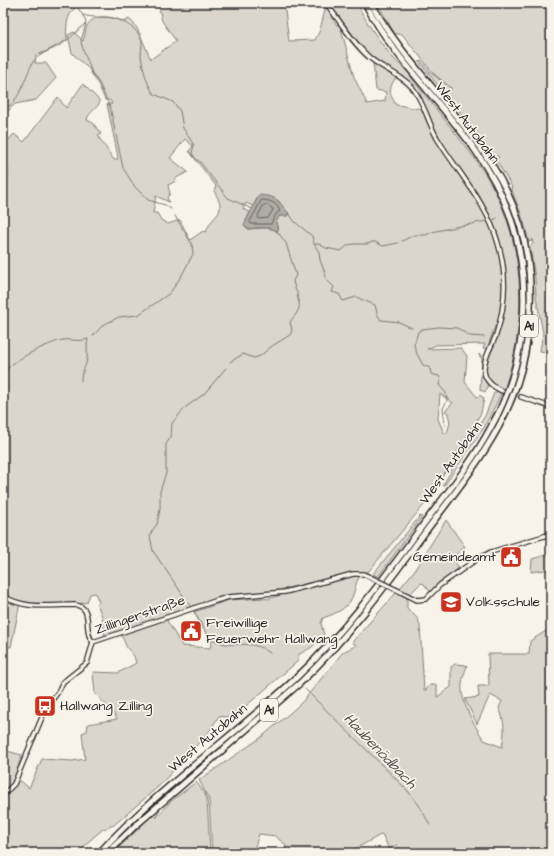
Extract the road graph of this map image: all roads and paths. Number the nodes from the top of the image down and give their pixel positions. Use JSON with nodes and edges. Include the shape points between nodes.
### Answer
{"nodes":[{"id":1,"x":326,"y":3,"type":"edge"},
{"id":2,"x":365,"y":3,"type":"edge"},
{"id":3,"x":372,"y":3,"type":"edge"},
{"id":4,"x":502,"y":391,"type":"tunnel mouth"},
{"id":5,"x":521,"y":398,"type":"tunnel mouth"},
{"id":6,"x":551,"y":407,"type":"edge"},
{"id":7,"x":551,"y":534,"type":"edge"},
{"id":8,"x":3,"y":596,"type":"edge"},
{"id":9,"x":93,"y":642,"type":"junction"},
{"id":10,"x":3,"y":795,"type":"edge"},
{"id":11,"x":99,"y":853,"type":"edge"},
{"id":12,"x":107,"y":853,"type":"edge"}],
"edges":[{"from":1,"to":4,"type":"street","via":[[368,56],[403,79],[415,91],[437,138],[489,217],[502,256],[504,293],[499,326],[484,371],[488,381]]},
{"from":2,"to":11,"type":"highway","name":"West Autobahn","number":"A1","via":[[393,47],[478,153],[496,182],[522,263],[523,325],[516,368],[501,408],[481,445],[364,605],[294,680],[129,823]]},
{"from":3,"to":12,"type":"highway","name":"West Autobahn","number":"A1","via":[[402,49],[478,143],[509,195],[523,239],[529,280],[530,320],[523,362],[510,404],[486,448],[369,608],[341,640],[308,675]]},
{"from":5,"to":6,"type":"street"},
{"from":7,"to":9,"type":"street","name":"Zillingerstraße","bridge":true,"via":[[484,555],[440,585],[426,599],[416,600],[363,574],[354,574],[285,592],[229,597]]},
{"from":8,"to":9,"type":"street","via":[[23,605],[82,607],[87,616],[89,638]]},
{"from":9,"to":10,"type":"street","name":"Zillingerstraße","via":[[87,663],[63,682],[46,708],[14,784]]}]}
